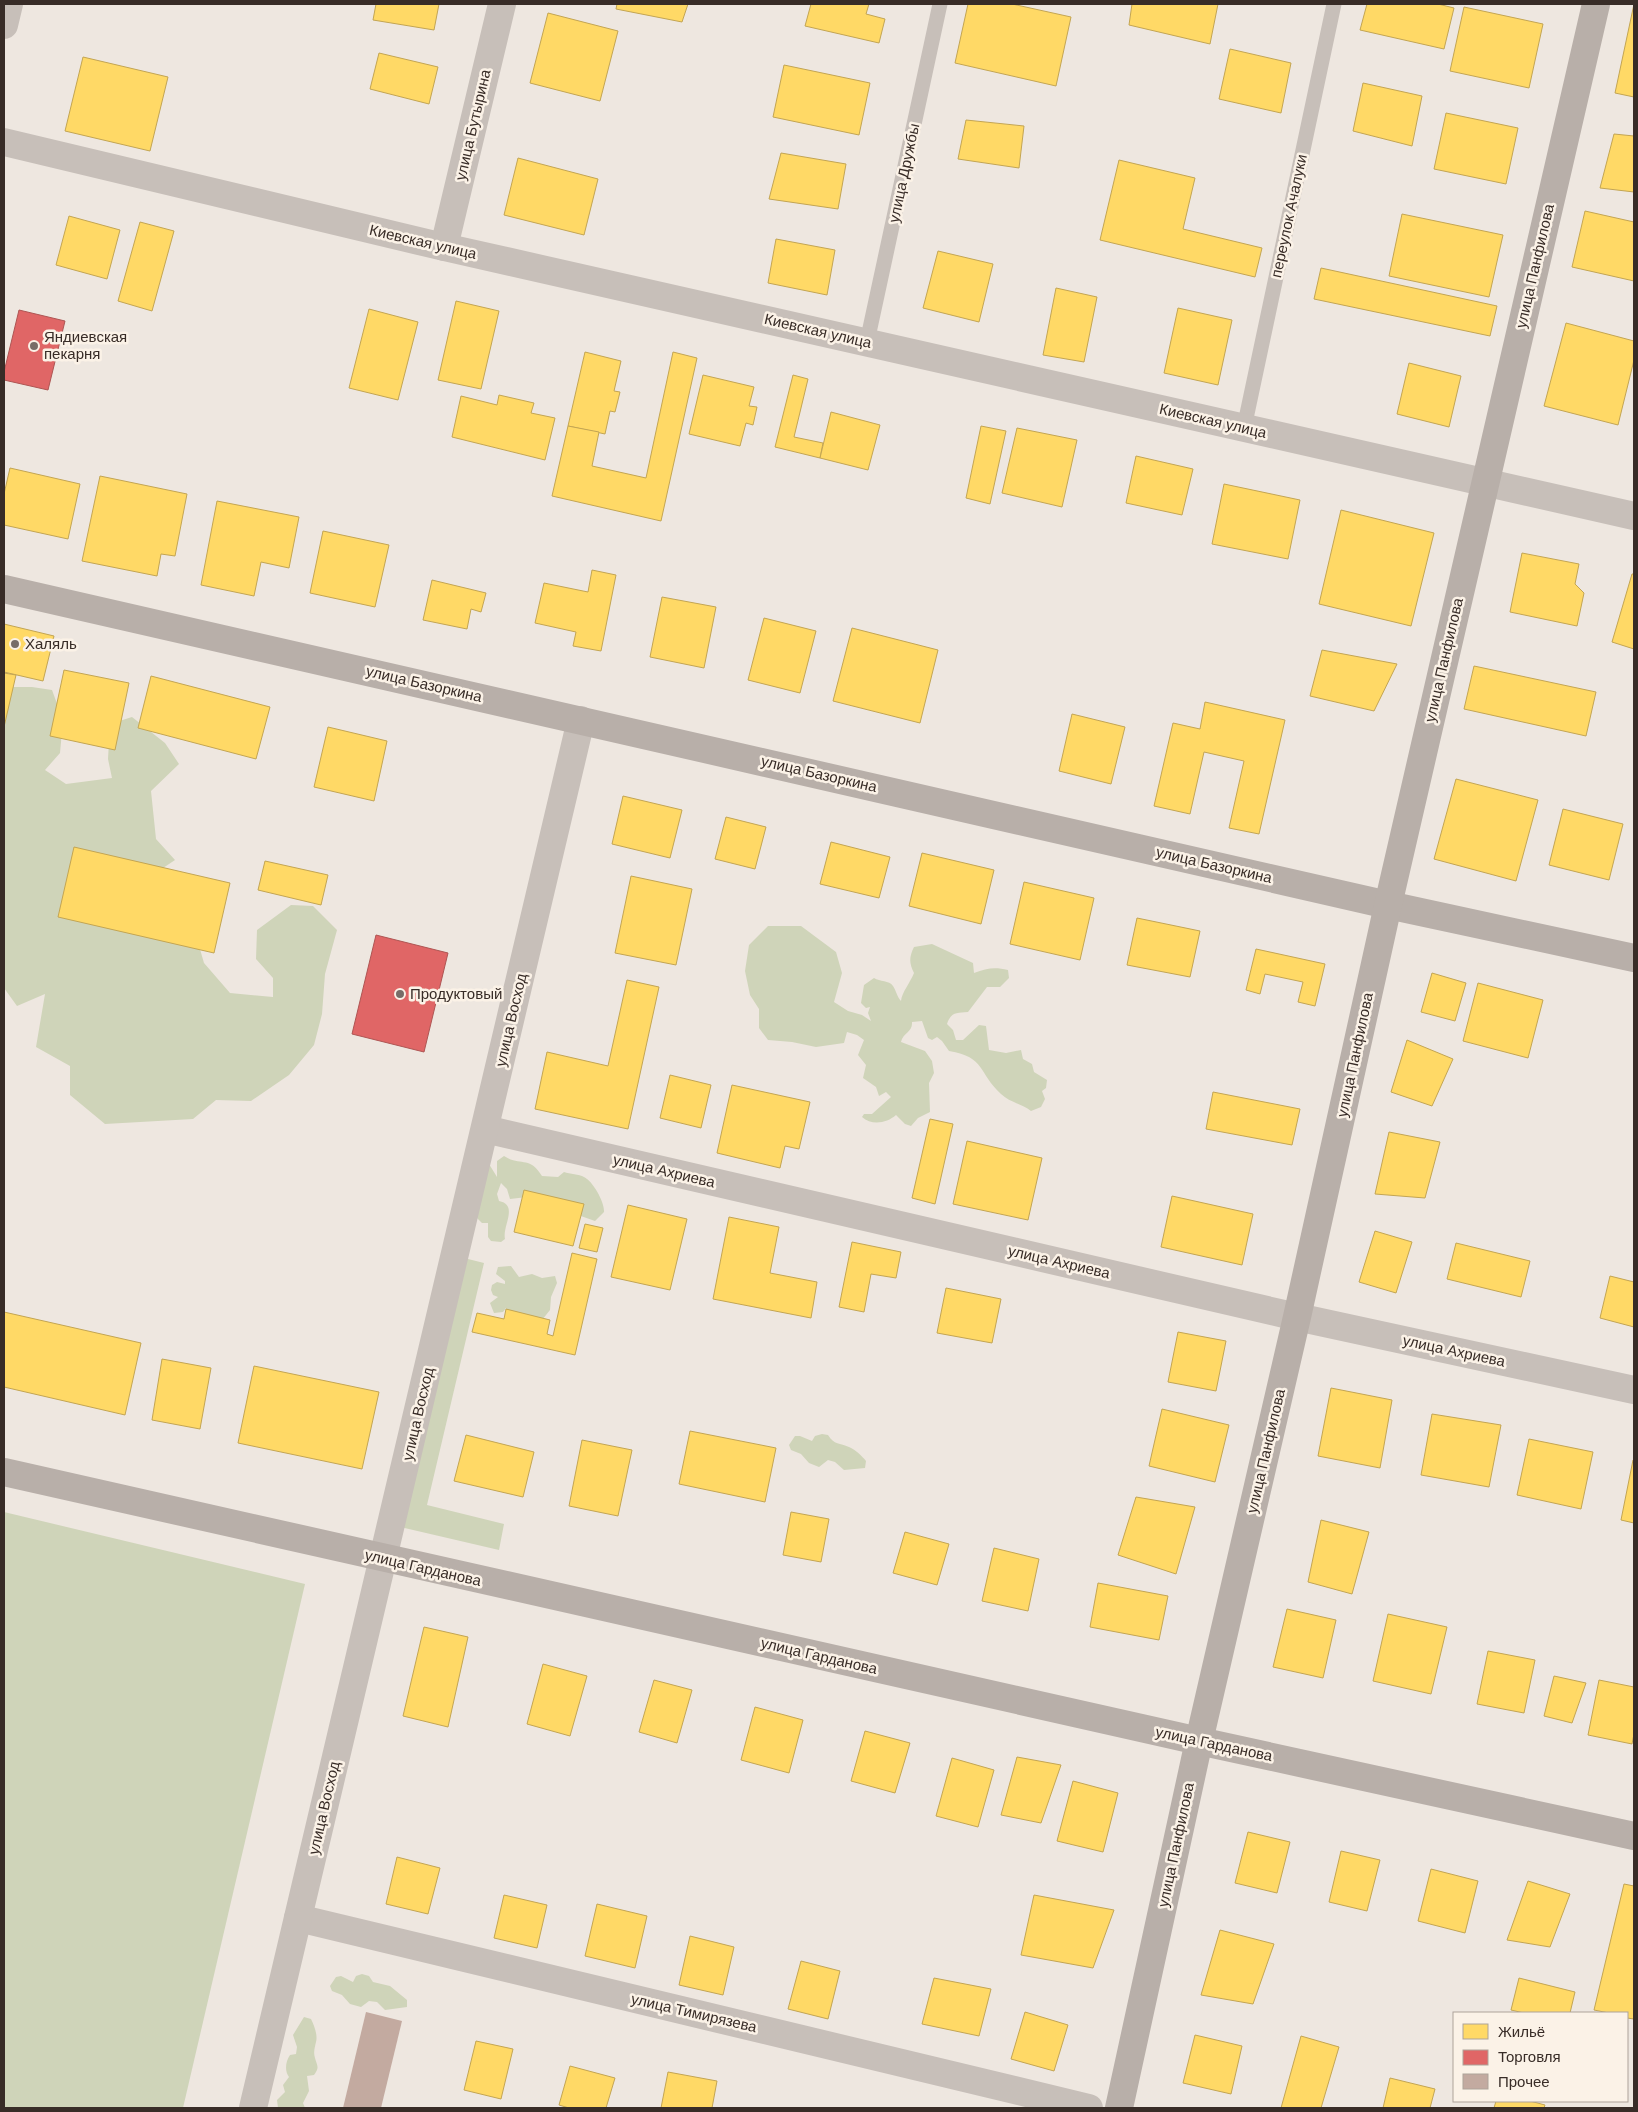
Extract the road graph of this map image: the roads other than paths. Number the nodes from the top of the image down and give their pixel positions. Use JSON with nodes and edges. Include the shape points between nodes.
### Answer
{"nodes":[{"id":1,"x":9,"y":4,"type":"edge"},
{"id":2,"x":502,"y":4,"type":"edge"},
{"id":3,"x":940,"y":4,"type":"edge"},
{"id":4,"x":1334,"y":4,"type":"edge"},
{"id":5,"x":1596,"y":4,"type":"edge"},
{"id":6,"x":4,"y":25,"type":"edge"},
{"id":7,"x":4,"y":142,"type":"edge"},
{"id":8,"x":444,"y":247,"type":"junction"},
{"id":9,"x":867,"y":342,"type":"junction"},
{"id":10,"x":1244,"y":428,"type":"junction"},
{"id":11,"x":1486,"y":482,"type":"junction"},
{"id":12,"x":1634,"y":516,"type":"edge"},
{"id":13,"x":4,"y":589,"type":"edge"},
{"id":14,"x":581,"y":720,"type":"junction"},
{"id":15,"x":1388,"y":905,"type":"junction"},
{"id":16,"x":1634,"y":958,"type":"edge"},
{"id":17,"x":485,"y":1130,"type":"junction"},
{"id":18,"x":1297,"y":1317,"type":"junction"},
{"id":19,"x":1634,"y":1390,"type":"edge"},
{"id":20,"x":4,"y":1472,"type":"edge"},
{"id":21,"x":383,"y":1559,"type":"junction"},
{"id":22,"x":1199,"y":1741,"type":"junction"},
{"id":23,"x":1634,"y":1836,"type":"edge"},
{"id":24,"x":298,"y":1918,"type":"junction"},
{"id":25,"x":253,"y":2108,"type":"edge"},
{"id":26,"x":1089,"y":2108,"type":"edge"},
{"id":27,"x":1119,"y":2108,"type":"edge"}],
"edges":[{"from":1,"to":6,"type":"street"},
{"from":2,"to":8,"type":"street","name":"улица Бутырина"},
{"from":3,"to":9,"type":"lane","name":"улица Дружбы"},
{"from":4,"to":10,"type":"lane","name":"переулок Ачалуки"},
{"from":5,"to":11,"type":"street","name":"улица Панфилова"},
{"from":7,"to":8,"type":"street","name":"Киевская улица"},
{"from":8,"to":9,"type":"street","name":"Киевская улица"},
{"from":9,"to":10,"type":"street","name":"Киевская улица"},
{"from":10,"to":11,"type":"street","name":"Киевская улица"},
{"from":11,"to":12,"type":"street","name":"Киевская улица"},
{"from":11,"to":15,"type":"street","name":"улица Панфилова"},
{"from":13,"to":14,"type":"street","name":"улица Базоркина"},
{"from":14,"to":15,"type":"street","name":"улица Базоркина"},
{"from":14,"to":17,"type":"street","name":"улица Восход"},
{"from":15,"to":16,"type":"street","name":"улица Базоркина"},
{"from":15,"to":18,"type":"street","name":"улица Панфилова"},
{"from":17,"to":18,"type":"street","name":"улица Ахриева"},
{"from":17,"to":21,"type":"street","name":"улица Восход"},
{"from":18,"to":19,"type":"street","name":"улица Ахриева"},
{"from":18,"to":22,"type":"street","name":"улица Панфилова"},
{"from":20,"to":21,"type":"street","name":"улица Гарданова"},
{"from":21,"to":22,"type":"street","name":"улица Гарданова"},
{"from":21,"to":24,"type":"street","name":"улица Восход"},
{"from":22,"to":23,"type":"street","name":"улица Гарданова"},
{"from":22,"to":27,"type":"street","name":"улица Панфилова"},
{"from":24,"to":25,"type":"street","name":"улица Восход"},
{"from":24,"to":26,"type":"street","name":"улица Тимирязева"}]}
